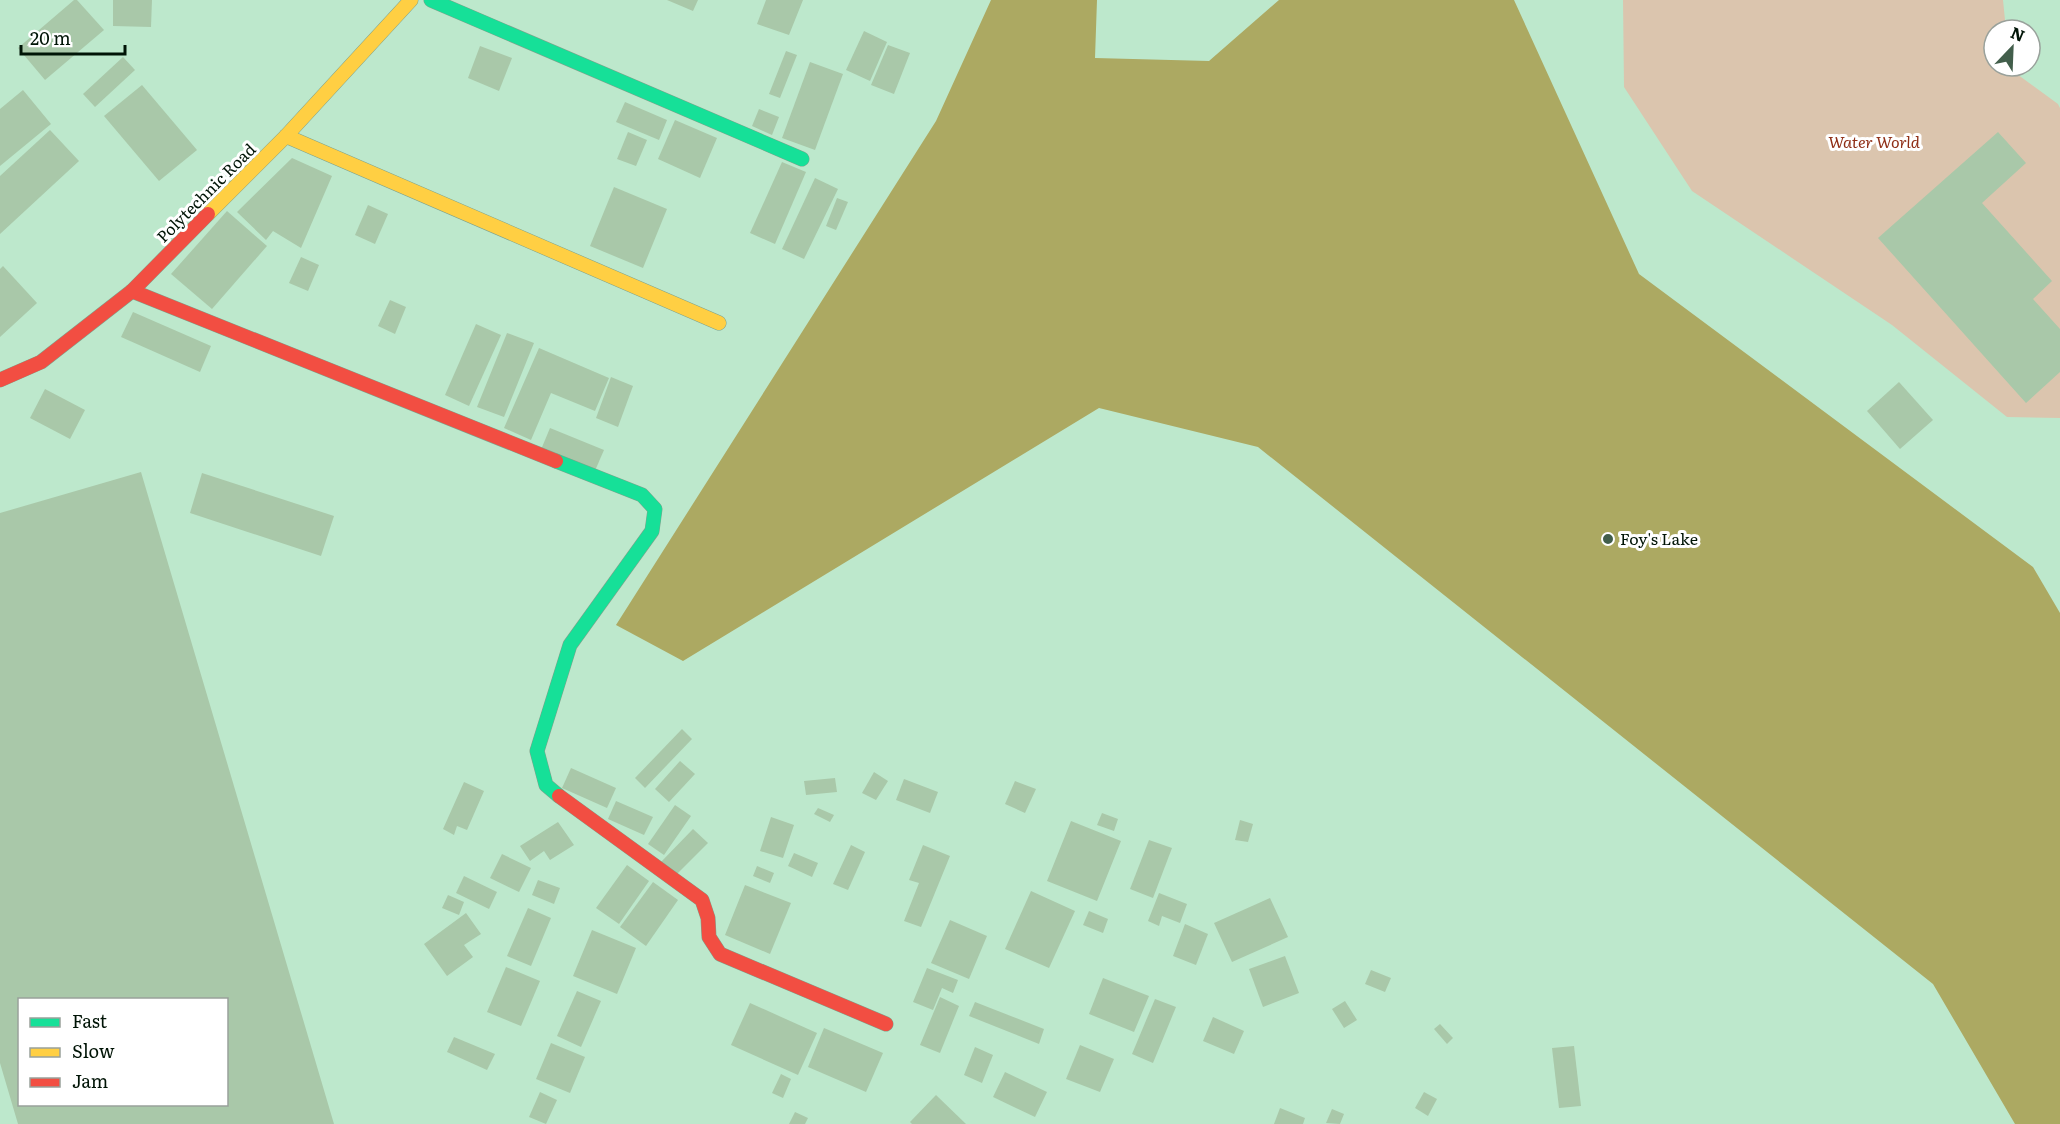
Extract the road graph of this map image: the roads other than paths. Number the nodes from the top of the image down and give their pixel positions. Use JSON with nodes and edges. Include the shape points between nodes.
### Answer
{"nodes":[{"id":1,"x":411,"y":0,"type":"edge"},
{"id":2,"x":431,"y":0,"type":"edge"},
{"id":3,"x":286,"y":136,"type":"junction"},
{"id":4,"x":802,"y":159,"type":"dead end"},
{"id":5,"x":132,"y":291,"type":"junction"},
{"id":6,"x":720,"y":323,"type":"dead end"},
{"id":7,"x":0,"y":380,"type":"edge"},
{"id":8,"x":886,"y":1024,"type":"dead end"}],
"edges":[{"from":1,"to":3,"type":"street","name":"Polytechnic Road"},
{"from":2,"to":4,"type":"street"},
{"from":3,"to":5,"type":"street","name":"Polytechnic Road"},
{"from":3,"to":6,"type":"street"},
{"from":5,"to":7,"type":"street","name":"Polytechnic Road","via":[[41,362]]},
{"from":5,"to":8,"type":"street","via":[[642,495],[655,509],[652,531],[570,645],[537,752],[546,785],[702,900],[709,937],[720,954]]}]}
